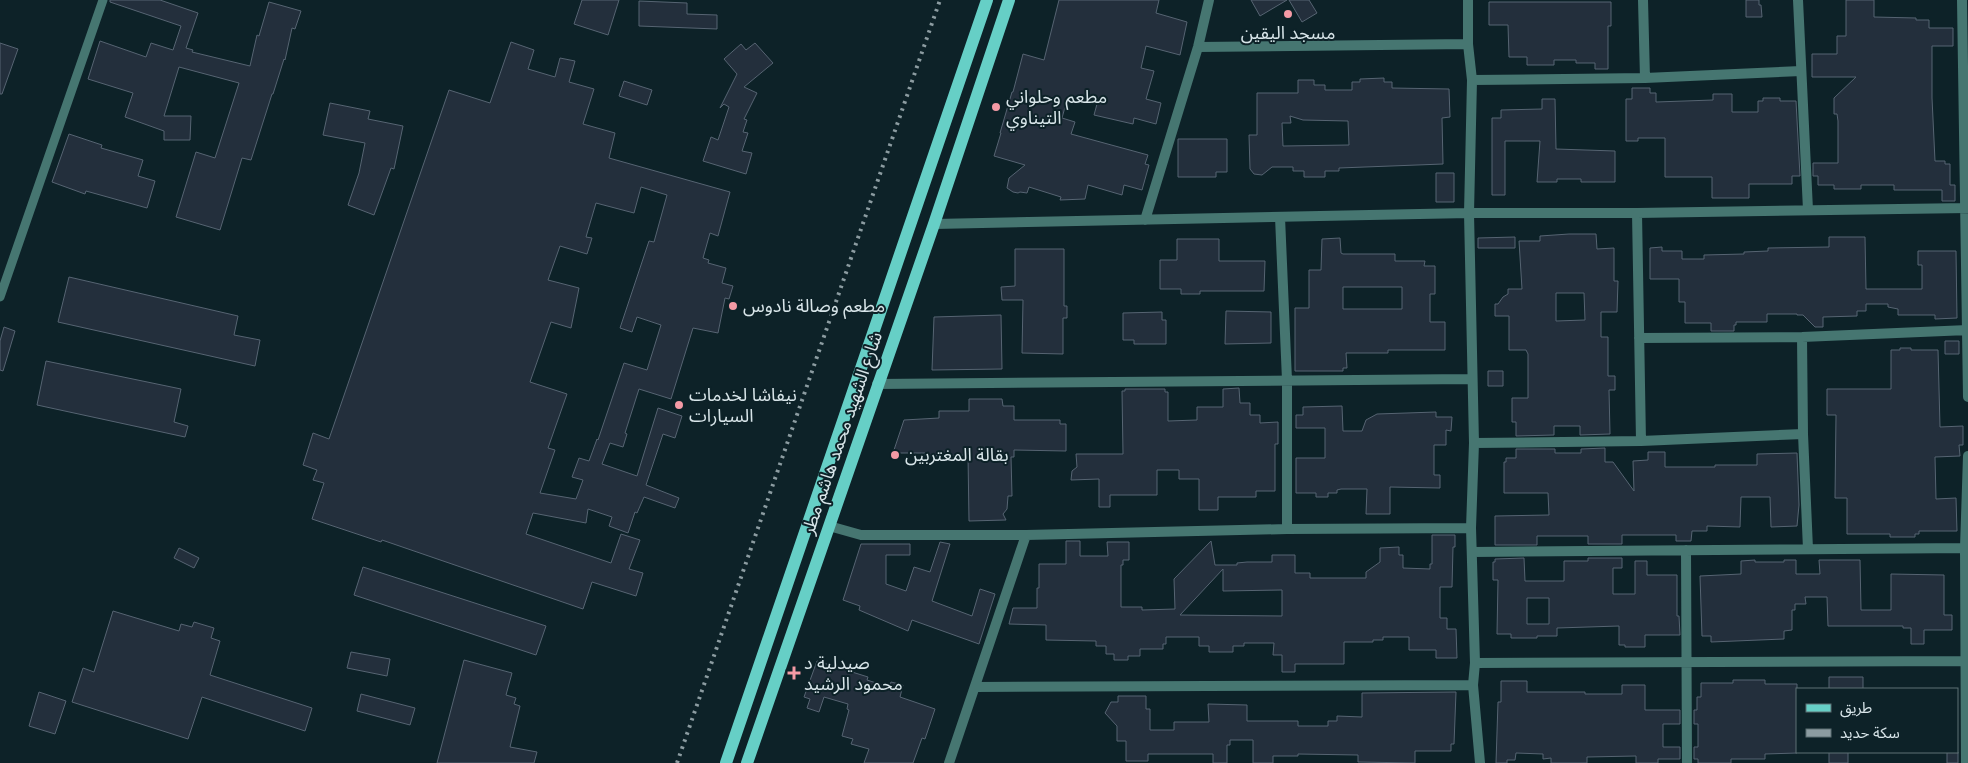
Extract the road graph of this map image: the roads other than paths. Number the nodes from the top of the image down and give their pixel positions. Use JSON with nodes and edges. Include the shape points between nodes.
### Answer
{"nodes":[{"id":1,"x":103,"y":0,"type":"edge"},
{"id":2,"x":987,"y":0,"type":"edge"},
{"id":3,"x":1009,"y":0,"type":"edge"},
{"id":4,"x":1209,"y":0,"type":"edge"},
{"id":5,"x":1468,"y":0,"type":"edge"},
{"id":6,"x":1643,"y":0,"type":"edge"},
{"id":7,"x":1798,"y":0,"type":"edge"},
{"id":8,"x":1962,"y":0,"type":"edge"},
{"id":9,"x":1468,"y":44,"type":"junction"},
{"id":10,"x":1198,"y":47,"type":"junction"},
{"id":11,"x":1801,"y":71,"type":"junction"},
{"id":12,"x":1644,"y":78,"type":"junction"},
{"id":13,"x":1472,"y":80,"type":"junction"},
{"id":14,"x":1966,"y":96,"type":"edge"},
{"id":15,"x":1966,"y":208,"type":"edge"},
{"id":16,"x":1808,"y":210,"type":"junction"},
{"id":17,"x":1469,"y":213,"type":"junction"},
{"id":18,"x":1637,"y":213,"type":"junction"},
{"id":19,"x":1280,"y":217,"type":"junction"},
{"id":20,"x":1145,"y":220,"type":"junction"},
{"id":21,"x":934,"y":224,"type":"junction"},
{"id":22,"x":0,"y":297,"type":"edge"},
{"id":23,"x":1968,"y":330,"type":"edge"},
{"id":24,"x":1802,"y":337,"type":"junction"},
{"id":25,"x":1640,"y":338,"type":"junction"},
{"id":26,"x":1471,"y":379,"type":"junction"},
{"id":27,"x":1287,"y":380,"type":"junction"},
{"id":28,"x":877,"y":384,"type":"junction"},
{"id":29,"x":1968,"y":397,"type":"edge"},
{"id":30,"x":1803,"y":434,"type":"junction"},
{"id":31,"x":1641,"y":441,"type":"junction"},
{"id":32,"x":1474,"y":443,"type":"junction"},
{"id":33,"x":1968,"y":456,"type":"edge"},
{"id":34,"x":829,"y":526,"type":"junction"},
{"id":35,"x":1471,"y":528,"type":"junction"},
{"id":36,"x":1287,"y":529,"type":"junction"},
{"id":37,"x":1026,"y":535,"type":"junction"},
{"id":38,"x":1967,"y":548,"type":"edge"},
{"id":39,"x":1686,"y":550,"type":"junction"},
{"id":40,"x":1808,"y":550,"type":"junction"},
{"id":41,"x":1472,"y":552,"type":"junction"},
{"id":42,"x":1967,"y":660,"type":"edge"},
{"id":43,"x":1686,"y":662,"type":"junction"},
{"id":44,"x":1475,"y":663,"type":"junction"},
{"id":45,"x":1473,"y":685,"type":"junction"},
{"id":46,"x":975,"y":687,"type":"junction"},
{"id":47,"x":726,"y":763,"type":"edge"},
{"id":48,"x":747,"y":763,"type":"edge"},
{"id":49,"x":949,"y":763,"type":"edge"},
{"id":50,"x":1480,"y":763,"type":"edge"},
{"id":51,"x":1686,"y":763,"type":"edge"},
{"id":52,"x":1966,"y":763,"type":"edge"}],
"edges":[{"from":1,"to":22,"type":"lane"},
{"from":2,"to":47,"type":"main road","name":"شارع الشهيد محمد هاشم مطر"},
{"from":3,"to":21,"type":"main road","name":"شارع الشهيد محمد هاشم مطر"},
{"from":4,"to":10,"type":"street"},
{"from":5,"to":9,"type":"street"},
{"from":6,"to":12,"type":"street"},
{"from":7,"to":11,"type":"street"},
{"from":8,"to":14,"type":"street"},
{"from":9,"to":10,"type":"street"},
{"from":9,"to":13,"type":"street"},
{"from":10,"to":20,"type":"street"},
{"from":11,"to":12,"type":"street"},
{"from":11,"to":16,"type":"street"},
{"from":12,"to":13,"type":"street"},
{"from":13,"to":17,"type":"street"},
{"from":14,"to":15,"type":"street"},
{"from":15,"to":16,"type":"street"},
{"from":15,"to":23,"type":"street"},
{"from":16,"to":18,"type":"street"},
{"from":17,"to":18,"type":"street"},
{"from":17,"to":19,"type":"street"},
{"from":17,"to":26,"type":"street"},
{"from":18,"to":25,"type":"street"},
{"from":19,"to":20,"type":"street"},
{"from":19,"to":27,"type":"street"},
{"from":20,"to":21,"type":"street"},
{"from":21,"to":28,"type":"main road","name":"شارع الشهيد محمد هاشم مطر"},
{"from":23,"to":24,"type":"street"},
{"from":23,"to":29,"type":"street"},
{"from":24,"to":25,"type":"street"},
{"from":24,"to":30,"type":"street"},
{"from":25,"to":31,"type":"street"},
{"from":26,"to":27,"type":"street"},
{"from":26,"to":32,"type":"street"},
{"from":27,"to":28,"type":"street"},
{"from":27,"to":36,"type":"street"},
{"from":28,"to":34,"type":"main road","name":"شارع الشهيد محمد هاشم مطر"},
{"from":30,"to":31,"type":"street"},
{"from":30,"to":40,"type":"street"},
{"from":31,"to":32,"type":"street"},
{"from":32,"to":35,"type":"street"},
{"from":33,"to":38,"type":"street"},
{"from":34,"to":37,"type":"street","via":[[861,535]]},
{"from":34,"to":48,"type":"main road","name":"شارع الشهيد محمد هاشم مطر"},
{"from":35,"to":36,"type":"street"},
{"from":35,"to":41,"type":"street"},
{"from":36,"to":37,"type":"street"},
{"from":37,"to":46,"type":"street"},
{"from":38,"to":40,"type":"street"},
{"from":38,"to":42,"type":"street"},
{"from":39,"to":40,"type":"street"},
{"from":39,"to":41,"type":"street"},
{"from":39,"to":43,"type":"street"},
{"from":41,"to":44,"type":"street"},
{"from":42,"to":43,"type":"street"},
{"from":42,"to":52,"type":"street"},
{"from":43,"to":44,"type":"street"},
{"from":43,"to":51,"type":"street"},
{"from":44,"to":45,"type":"street"},
{"from":45,"to":46,"type":"street"},
{"from":45,"to":50,"type":"street"},
{"from":46,"to":49,"type":"street"}]}
